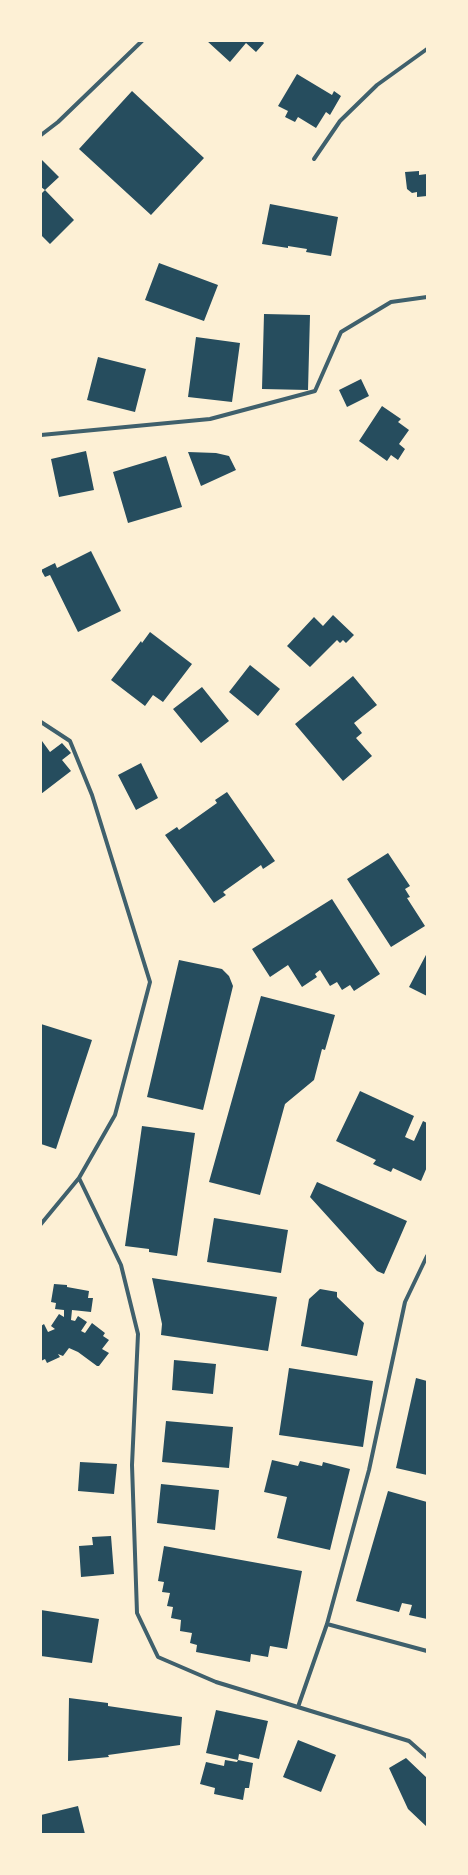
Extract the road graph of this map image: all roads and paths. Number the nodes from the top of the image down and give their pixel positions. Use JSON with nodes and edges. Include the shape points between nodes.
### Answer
{"nodes":[{"id":1,"x":142,"y":41,"type":"edge"},
{"id":2,"x":427,"y":49,"type":"edge"},
{"id":3,"x":41,"y":136,"type":"edge"},
{"id":4,"x":314,"y":159,"type":"dead end"},
{"id":5,"x":427,"y":297,"type":"edge"},
{"id":6,"x":41,"y":435,"type":"edge"},
{"id":7,"x":41,"y":722,"type":"edge"},
{"id":8,"x":79,"y":1178,"type":"junction"},
{"id":9,"x":41,"y":1224,"type":"edge"},
{"id":10,"x":427,"y":1256,"type":"edge"},
{"id":11,"x":327,"y":1624,"type":"junction"},
{"id":12,"x":427,"y":1651,"type":"edge"},
{"id":13,"x":298,"y":1707,"type":"junction"},
{"id":14,"x":427,"y":1757,"type":"edge"}],
"edges":[{"from":1,"to":3,"type":"street"},
{"from":2,"to":4,"type":"street","via":[[377,85],[345,116]]},
{"from":5,"to":6,"type":"street","via":[[391,302],[342,332],[315,391],[210,419]]},
{"from":7,"to":8,"type":"street","via":[[70,741],[87,782],[150,982],[115,1115]]},
{"from":8,"to":9,"type":"street"},
{"from":8,"to":13,"type":"street","via":[[121,1265],[138,1334],[132,1465],[137,1613],[158,1657],[216,1682]]},
{"from":10,"to":11,"type":"street","via":[[405,1302],[369,1470]]},
{"from":11,"to":12,"type":"street"},
{"from":11,"to":13,"type":"street"},
{"from":13,"to":14,"type":"street","via":[[409,1741]]}]}
